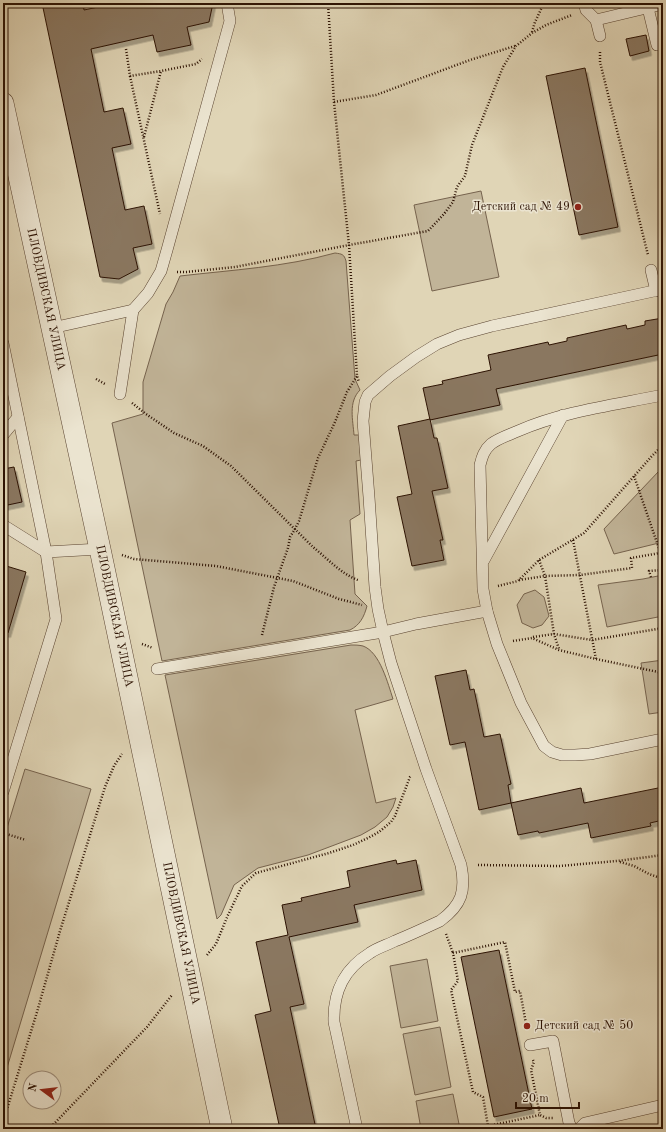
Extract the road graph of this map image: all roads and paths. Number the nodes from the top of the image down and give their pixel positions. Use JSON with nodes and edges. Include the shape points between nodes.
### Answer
{"nodes":[{"id":1,"x":227,"y":3,"type":"edge"},
{"id":2,"x":328,"y":3,"type":"edge"},
{"id":3,"x":544,"y":3,"type":"edge"},
{"id":4,"x":663,"y":4,"type":"edge"},
{"id":5,"x":585,"y":6,"type":"edge"},
{"id":6,"x":648,"y":8,"type":"junction"},
{"id":7,"x":596,"y":20,"type":"junction"},
{"id":8,"x":532,"y":32,"type":"junction"},
{"id":9,"x":600,"y":36,"type":"joint"},
{"id":10,"x":657,"y":45,"type":"dead end"},
{"id":11,"x":516,"y":46,"type":"junction"},
{"id":12,"x":126,"y":50,"type":"dead end"},
{"id":13,"x":205,"y":56,"type":"dead end"},
{"id":14,"x":161,"y":71,"type":"junction"},
{"id":15,"x":130,"y":76,"type":"junction"},
{"id":16,"x":334,"y":102,"type":"junction"},
{"id":17,"x":3,"y":103,"type":"edge"},
{"id":18,"x":144,"y":138,"type":"junction"},
{"id":19,"x":349,"y":245,"type":"junction"},
{"id":20,"x":167,"y":250,"type":"junction"},
{"id":21,"x":651,"y":270,"type":"joint"},
{"id":22,"x":161,"y":271,"type":"junction"},
{"id":23,"x":659,"y":290,"type":"edge"},
{"id":24,"x":134,"y":310,"type":"junction"},
{"id":25,"x":52,"y":328,"type":"junction"},
{"id":26,"x":3,"y":343,"type":"edge"},
{"id":27,"x":357,"y":376,"type":"junction"},
{"id":28,"x":96,"y":379,"type":"dead end"},
{"id":29,"x":120,"y":394,"type":"junction"},
{"id":30,"x":663,"y":395,"type":"edge"},
{"id":31,"x":365,"y":402,"type":"junction"},
{"id":32,"x":563,"y":415,"type":"junction"},
{"id":33,"x":18,"y":417,"type":"junction"},
{"id":34,"x":3,"y":435,"type":"edge"},
{"id":35,"x":663,"y":445,"type":"edge"},
{"id":36,"x":634,"y":476,"type":"junction"},
{"id":37,"x":3,"y":525,"type":"edge"},
{"id":38,"x":295,"y":529,"type":"junction"},
{"id":39,"x":573,"y":540,"type":"junction"},
{"id":40,"x":100,"y":549,"type":"junction"},
{"id":41,"x":46,"y":552,"type":"junction"},
{"id":42,"x":660,"y":553,"type":"junction"},
{"id":43,"x":134,"y":558,"type":"dead end"},
{"id":44,"x":539,"y":560,"type":"junction"},
{"id":45,"x":663,"y":560,"type":"edge"},
{"id":46,"x":483,"y":562,"type":"junction"},
{"id":47,"x":663,"y":570,"type":"edge"},
{"id":48,"x":580,"y":575,"type":"junction"},
{"id":49,"x":545,"y":576,"type":"junction"},
{"id":50,"x":651,"y":577,"type":"dead end"},
{"id":51,"x":278,"y":578,"type":"junction"},
{"id":52,"x":518,"y":581,"type":"junction"},
{"id":53,"x":375,"y":587,"type":"junction"},
{"id":54,"x":483,"y":589,"type":"junction"},
{"id":55,"x":378,"y":609,"type":"junction"},
{"id":56,"x":487,"y":612,"type":"junction"},
{"id":57,"x":663,"y":628,"type":"edge"},
{"id":58,"x":383,"y":632,"type":"junction"},
{"id":59,"x":554,"y":634,"type":"junction"},
{"id":60,"x":532,"y":638,"type":"junction"},
{"id":61,"x":592,"y":640,"type":"junction"},
{"id":62,"x":497,"y":644,"type":"junction"},
{"id":63,"x":559,"y":650,"type":"junction"},
{"id":64,"x":257,"y":653,"type":"junction"},
{"id":65,"x":596,"y":659,"type":"junction"},
{"id":66,"x":157,"y":669,"type":"dead end"},
{"id":67,"x":663,"y":673,"type":"edge"},
{"id":68,"x":663,"y":739,"type":"edge"},
{"id":69,"x":119,"y":759,"type":"dead end"},
{"id":70,"x":426,"y":769,"type":"junction"},
{"id":71,"x":3,"y":792,"type":"edge"},
{"id":72,"x":3,"y":833,"type":"edge"},
{"id":73,"x":26,"y":840,"type":"dead end"},
{"id":74,"x":663,"y":855,"type":"edge"},
{"id":75,"x":617,"y":861,"type":"junction"},
{"id":76,"x":461,"y":865,"type":"junction"},
{"id":77,"x":663,"y":879,"type":"edge"},
{"id":78,"x":445,"y":931,"type":"dead end"},
{"id":79,"x":216,"y":944,"type":"dead end"},
{"id":80,"x":453,"y":953,"type":"junction"},
{"id":81,"x":169,"y":999,"type":"dead end"},
{"id":82,"x":530,"y":1045,"type":"junction"},
{"id":83,"x":663,"y":1105,"type":"edge"},
{"id":84,"x":540,"y":1115,"type":"junction"},
{"id":85,"x":568,"y":1117,"type":"junction"},
{"id":86,"x":3,"y":1122,"type":"edge"},
{"id":87,"x":49,"y":1129,"type":"edge"},
{"id":88,"x":222,"y":1129,"type":"edge"},
{"id":89,"x":357,"y":1129,"type":"edge"},
{"id":90,"x":572,"y":1129,"type":"edge"},
{"id":91,"x":579,"y":1129,"type":"edge"}],
"edges":[{"from":1,"to":20,"type":"lane","via":[[230,21]]},
{"from":2,"to":16,"type":"path"},
{"from":3,"to":8,"type":"path"},
{"from":4,"to":6,"type":"lane"},
{"from":5,"to":7,"type":"lane"},
{"from":5,"to":8,"type":"path"},
{"from":6,"to":7,"type":"lane"},
{"from":6,"to":10,"type":"lane"},
{"from":7,"to":9,"type":"lane"},
{"from":8,"to":11,"type":"path"},
{"from":9,"to":21,"type":"path","via":[[600,62]]},
{"from":11,"to":16,"type":"path","via":[[376,95]]},
{"from":11,"to":19,"type":"path","via":[[503,67],[472,145],[465,176],[457,187],[453,202],[444,214],[428,231]]},
{"from":12,"to":15,"type":"path"},
{"from":13,"to":14,"type":"path","via":[[196,64]]},
{"from":14,"to":15,"type":"path"},
{"from":14,"to":18,"type":"path"},
{"from":15,"to":18,"type":"path"},
{"from":16,"to":19,"type":"path"},
{"from":17,"to":25,"type":"street","name":"ПЛОВДИВСКАЯ УЛИЦА"},
{"from":18,"to":20,"type":"path"},
{"from":19,"to":22,"type":"path","via":[[234,267],[186,272]]},
{"from":19,"to":27,"type":"path"},
{"from":20,"to":22,"type":"lane"},
{"from":21,"to":23,"type":"lane"},
{"from":22,"to":24,"type":"lane"},
{"from":23,"to":31,"type":"lane","via":[[474,330],[447,339],[390,376],[368,395]]},
{"from":24,"to":25,"type":"lane"},
{"from":24,"to":29,"type":"lane"},
{"from":25,"to":40,"type":"street","name":"ПЛОВДИВСКАЯ УЛИЦА"},
{"from":26,"to":33,"type":"lane"},
{"from":27,"to":31,"type":"path"},
{"from":27,"to":38,"type":"path","via":[[347,392],[318,458]]},
{"from":28,"to":29,"type":"path"},
{"from":29,"to":38,"type":"path","via":[[174,433],[203,446],[231,466]]},
{"from":30,"to":32,"type":"lane"},
{"from":31,"to":53,"type":"lane","via":[[363,421]]},
{"from":32,"to":46,"type":"lane"},
{"from":32,"to":46,"type":"lane","via":[[500,438],[486,449],[480,465]]},
{"from":33,"to":34,"type":"lane"},
{"from":33,"to":41,"type":"lane"},
{"from":35,"to":36,"type":"path"},
{"from":36,"to":39,"type":"path","via":[[584,533]]},
{"from":36,"to":42,"type":"path"},
{"from":37,"to":41,"type":"lane"},
{"from":38,"to":51,"type":"path","via":[[290,537]]},
{"from":38,"to":53,"type":"path","via":[[343,573]]},
{"from":39,"to":44,"type":"path"},
{"from":39,"to":48,"type":"path"},
{"from":40,"to":41,"type":"lane"},
{"from":40,"to":88,"type":"street","name":"ПЛОВДИВСКАЯ УЛИЦА"},
{"from":41,"to":71,"type":"lane","via":[[56,619]]},
{"from":42,"to":45,"type":"path"},
{"from":42,"to":48,"type":"path","via":[[631,558],[632,568]]},
{"from":43,"to":51,"type":"path","via":[[216,566]]},
{"from":44,"to":49,"type":"path"},
{"from":44,"to":52,"type":"path"},
{"from":46,"to":54,"type":"lane"},
{"from":47,"to":50,"type":"path","via":[[649,571]]},
{"from":48,"to":49,"type":"path"},
{"from":48,"to":61,"type":"path"},
{"from":49,"to":52,"type":"path"},
{"from":49,"to":59,"type":"path"},
{"from":51,"to":55,"type":"path"},
{"from":51,"to":64,"type":"path"},
{"from":52,"to":54,"type":"path"},
{"from":53,"to":55,"type":"lane"},
{"from":54,"to":56,"type":"lane"},
{"from":55,"to":58,"type":"lane"},
{"from":56,"to":58,"type":"lane"},
{"from":56,"to":62,"type":"lane"},
{"from":57,"to":61,"type":"path"},
{"from":58,"to":64,"type":"lane"},
{"from":58,"to":70,"type":"lane","via":[[390,663]]},
{"from":59,"to":60,"type":"path"},
{"from":59,"to":61,"type":"path"},
{"from":59,"to":63,"type":"path"},
{"from":60,"to":62,"type":"path"},
{"from":60,"to":63,"type":"path"},
{"from":61,"to":65,"type":"path"},
{"from":62,"to":68,"type":"lane","via":[[521,703],[544,746],[552,752],[562,755],[590,754]]},
{"from":63,"to":65,"type":"path"},
{"from":64,"to":66,"type":"lane"},
{"from":65,"to":67,"type":"path"},
{"from":69,"to":86,"type":"path","via":[[105,787]]},
{"from":70,"to":76,"type":"lane"},
{"from":70,"to":79,"type":"path","via":[[410,777],[395,816],[378,832],[330,853],[256,873],[242,886]]},
{"from":72,"to":73,"type":"path"},
{"from":74,"to":75,"type":"path"},
{"from":75,"to":76,"type":"path","via":[[559,866]]},
{"from":75,"to":77,"type":"path"},
{"from":76,"to":89,"type":"lane","via":[[462,894],[448,916],[371,952],[353,966],[340,985],[336,996],[334,1022]]},
{"from":78,"to":80,"type":"path"},
{"from":80,"to":82,"type":"path","via":[[505,942],[515,992],[520,992]]},
{"from":80,"to":84,"type":"path","via":[[458,981],[451,990],[473,1092],[483,1097],[488,1126]]},
{"from":81,"to":87,"type":"path","via":[[147,1027]]},
{"from":82,"to":84,"type":"path","via":[[534,1062],[531,1070]]},
{"from":82,"to":85,"type":"lane","via":[[553,1041]]},
{"from":83,"to":91,"type":"lane","via":[[585,1123]]},
{"from":84,"to":85,"type":"path","via":[[546,1118]]},
{"from":85,"to":90,"type":"lane"}]}
